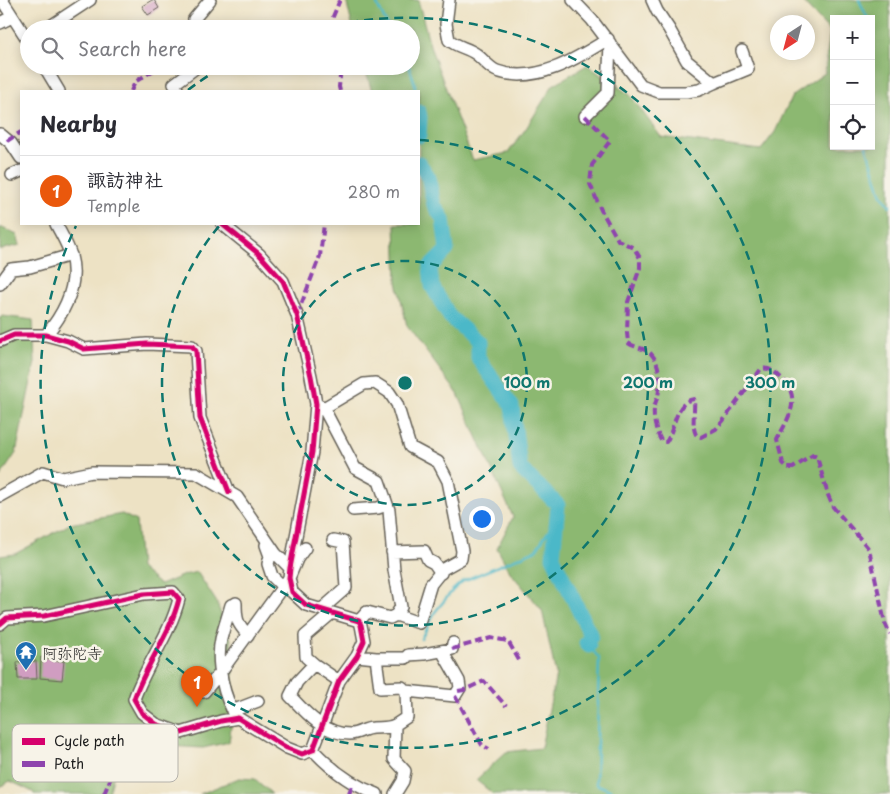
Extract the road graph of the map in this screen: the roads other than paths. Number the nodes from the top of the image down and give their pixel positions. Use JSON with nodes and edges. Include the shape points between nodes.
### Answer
{"nodes":[{"id":1,"x":2,"y":0,"type":"edge"},
{"id":2,"x":210,"y":0,"type":"edge"},
{"id":3,"x":449,"y":0,"type":"edge"},
{"id":4,"x":573,"y":0,"type":"edge"},
{"id":5,"x":652,"y":0,"type":"edge"},
{"id":6,"x":89,"y":1,"type":"edge"},
{"id":7,"x":12,"y":17,"type":"junction"},
{"id":8,"x":60,"y":20,"type":"edge"},
{"id":9,"x":195,"y":20,"type":"edge"},
{"id":10,"x":0,"y":23,"type":"edge"},
{"id":11,"x":20,"y":29,"type":"edge"},
{"id":12,"x":609,"y":41,"type":"junction"},
{"id":13,"x":742,"y":51,"type":"dead end"},
{"id":14,"x":49,"y":75,"type":"edge"},
{"id":15,"x":186,"y":75,"type":"edge"},
{"id":16,"x":714,"y":83,"type":"junction"},
{"id":17,"x":58,"y":90,"type":"edge"},
{"id":18,"x":177,"y":90,"type":"edge"},
{"id":19,"x":586,"y":116,"type":"dead end"},
{"id":20,"x":0,"y":134,"type":"edge"},
{"id":21,"x":20,"y":156,"type":"edge"},
{"id":22,"x":56,"y":225,"type":"edge"},
{"id":23,"x":223,"y":225,"type":"edge"},
{"id":24,"x":71,"y":255,"type":"junction"},
{"id":25,"x":0,"y":284,"type":"edge"},
{"id":26,"x":46,"y":335,"type":"junction"},
{"id":27,"x":0,"y":341,"type":"edge"},
{"id":28,"x":320,"y":406,"type":"junction"},
{"id":29,"x":229,"y":492,"type":"junction"},
{"id":30,"x":0,"y":496,"type":"edge"},
{"id":31,"x":387,"y":505,"type":"junction"},
{"id":32,"x":353,"y":510,"type":"dead end"},
{"id":33,"x":261,"y":533,"type":"junction"},
{"id":34,"x":333,"y":540,"type":"dead end"},
{"id":35,"x":305,"y":548,"type":"dead end"},
{"id":36,"x":392,"y":552,"type":"junction"},
{"id":37,"x":428,"y":560,"type":"junction"},
{"id":38,"x":426,"y":572,"type":"dead end"},
{"id":39,"x":441,"y":573,"type":"junction"},
{"id":40,"x":287,"y":578,"type":"junction"},
{"id":41,"x":327,"y":611,"type":"junction"},
{"id":42,"x":396,"y":615,"type":"junction"},
{"id":43,"x":359,"y":621,"type":"junction"},
{"id":44,"x":0,"y":624,"type":"edge"},
{"id":45,"x":248,"y":635,"type":"junction"},
{"id":46,"x":453,"y":642,"type":"dead end"},
{"id":47,"x":442,"y":651,"type":"junction"},
{"id":48,"x":357,"y":656,"type":"junction"},
{"id":49,"x":376,"y":658,"type":"junction"},
{"id":50,"x":314,"y":664,"type":"junction"},
{"id":51,"x":220,"y":673,"type":"junction"},
{"id":52,"x":339,"y":681,"type":"junction"},
{"id":53,"x":406,"y":691,"type":"junction"},
{"id":54,"x":204,"y":692,"type":"dead end"},
{"id":55,"x":258,"y":702,"type":"dead end"},
{"id":56,"x":235,"y":714,"type":"junction"},
{"id":57,"x":156,"y":724,"type":"edge"},
{"id":58,"x":322,"y":725,"type":"junction"},
{"id":59,"x":395,"y":725,"type":"junction"},
{"id":60,"x":178,"y":732,"type":"edge"},
{"id":61,"x":313,"y":750,"type":"junction"},
{"id":62,"x":377,"y":794,"type":"edge"},
{"id":63,"x":395,"y":794,"type":"edge"}],
"edges":[{"from":1,"to":7,"type":"street"},
{"from":2,"to":9,"type":"street"},
{"from":3,"to":12,"type":"street","via":[[446,24],[449,40],[474,52],[495,70],[515,75],[546,71]]},
{"from":4,"to":12,"type":"street"},
{"from":5,"to":16,"type":"street","via":[[687,61]]},
{"from":6,"to":8,"type":"street"},
{"from":7,"to":10,"type":"street"},
{"from":7,"to":11,"type":"street"},
{"from":12,"to":16,"type":"street","via":[[641,85],[660,92],[686,92]]},
{"from":12,"to":19,"type":"street","via":[[608,93]]},
{"from":13,"to":16,"type":"street","via":[[748,69]]},
{"from":14,"to":17,"type":"street"},
{"from":15,"to":18,"type":"street","via":[[174,84]]},
{"from":20,"to":21,"type":"street"},
{"from":22,"to":24,"type":"street"},
{"from":23,"to":28,"type":"street","via":[[260,254],[283,281],[297,315]]},
{"from":24,"to":25,"type":"street","via":[[12,269]]},
{"from":24,"to":26,"type":"street","via":[[75,278],[58,321]]},
{"from":26,"to":27,"type":"street","via":[[14,335]]},
{"from":26,"to":29,"type":"street","via":[[68,340],[84,349],[147,344],[192,346],[196,351],[200,418]]},
{"from":28,"to":31,"type":"street","via":[[355,468],[379,481]]},
{"from":28,"to":39,"type":"street","via":[[364,384],[375,383],[389,392],[397,404],[410,447],[438,462],[448,481],[462,551],[460,559]]},
{"from":28,"to":40,"type":"street"},
{"from":29,"to":30,"type":"street","via":[[196,472],[92,472],[63,478],[43,472]]},
{"from":29,"to":33,"type":"street","via":[[246,508]]},
{"from":31,"to":32,"type":"street"},
{"from":31,"to":36,"type":"street"},
{"from":33,"to":40,"type":"street"},
{"from":33,"to":40,"type":"street","via":[[270,556],[268,564],[272,576]]},
{"from":34,"to":41,"type":"street","via":[[342,542],[346,588]]},
{"from":35,"to":40,"type":"street"},
{"from":36,"to":37,"type":"street","via":[[424,551]]},
{"from":36,"to":42,"type":"street","via":[[401,607]]},
{"from":37,"to":38,"type":"street"},
{"from":37,"to":39,"type":"street"},
{"from":39,"to":42,"type":"street","via":[[431,584],[419,623]]},
{"from":40,"to":41,"type":"street","via":[[292,592],[306,606]]},
{"from":40,"to":45,"type":"street"},
{"from":41,"to":43,"type":"street"},
{"from":41,"to":50,"type":"street","via":[[304,636],[306,657]]},
{"from":42,"to":43,"type":"street","via":[[390,618],[367,612]]},
{"from":43,"to":48,"type":"street","via":[[364,641]]},
{"from":44,"to":57,"type":"street","via":[[7,618],[44,616],[144,594],[173,592],[179,599],[175,616],[134,699],[142,713]]},
{"from":45,"to":51,"type":"street"},
{"from":45,"to":51,"type":"street","via":[[239,624],[234,604],[220,641]]},
{"from":46,"to":47,"type":"street","via":[[452,649]]},
{"from":47,"to":49,"type":"street","via":[[408,655],[406,658]]},
{"from":47,"to":53,"type":"street","via":[[459,681],[460,688],[455,696]]},
{"from":48,"to":49,"type":"street"},
{"from":48,"to":52,"type":"street"},
{"from":49,"to":53,"type":"street","via":[[380,688],[402,687]]},
{"from":50,"to":52,"type":"street"},
{"from":50,"to":58,"type":"street","via":[[297,682],[290,696]]},
{"from":51,"to":54,"type":"street"},
{"from":51,"to":56,"type":"street"},
{"from":52,"to":58,"type":"street"},
{"from":53,"to":59,"type":"street","via":[[407,717]]},
{"from":55,"to":56,"type":"street"},
{"from":56,"to":60,"type":"street"},
{"from":56,"to":61,"type":"street","via":[[286,748],[302,754]]},
{"from":58,"to":59,"type":"street","via":[[329,731],[352,734]]},
{"from":58,"to":61,"type":"street"},
{"from":59,"to":63,"type":"street","via":[[394,759],[405,771]]},
{"from":61,"to":62,"type":"street","via":[[362,789]]}]}
